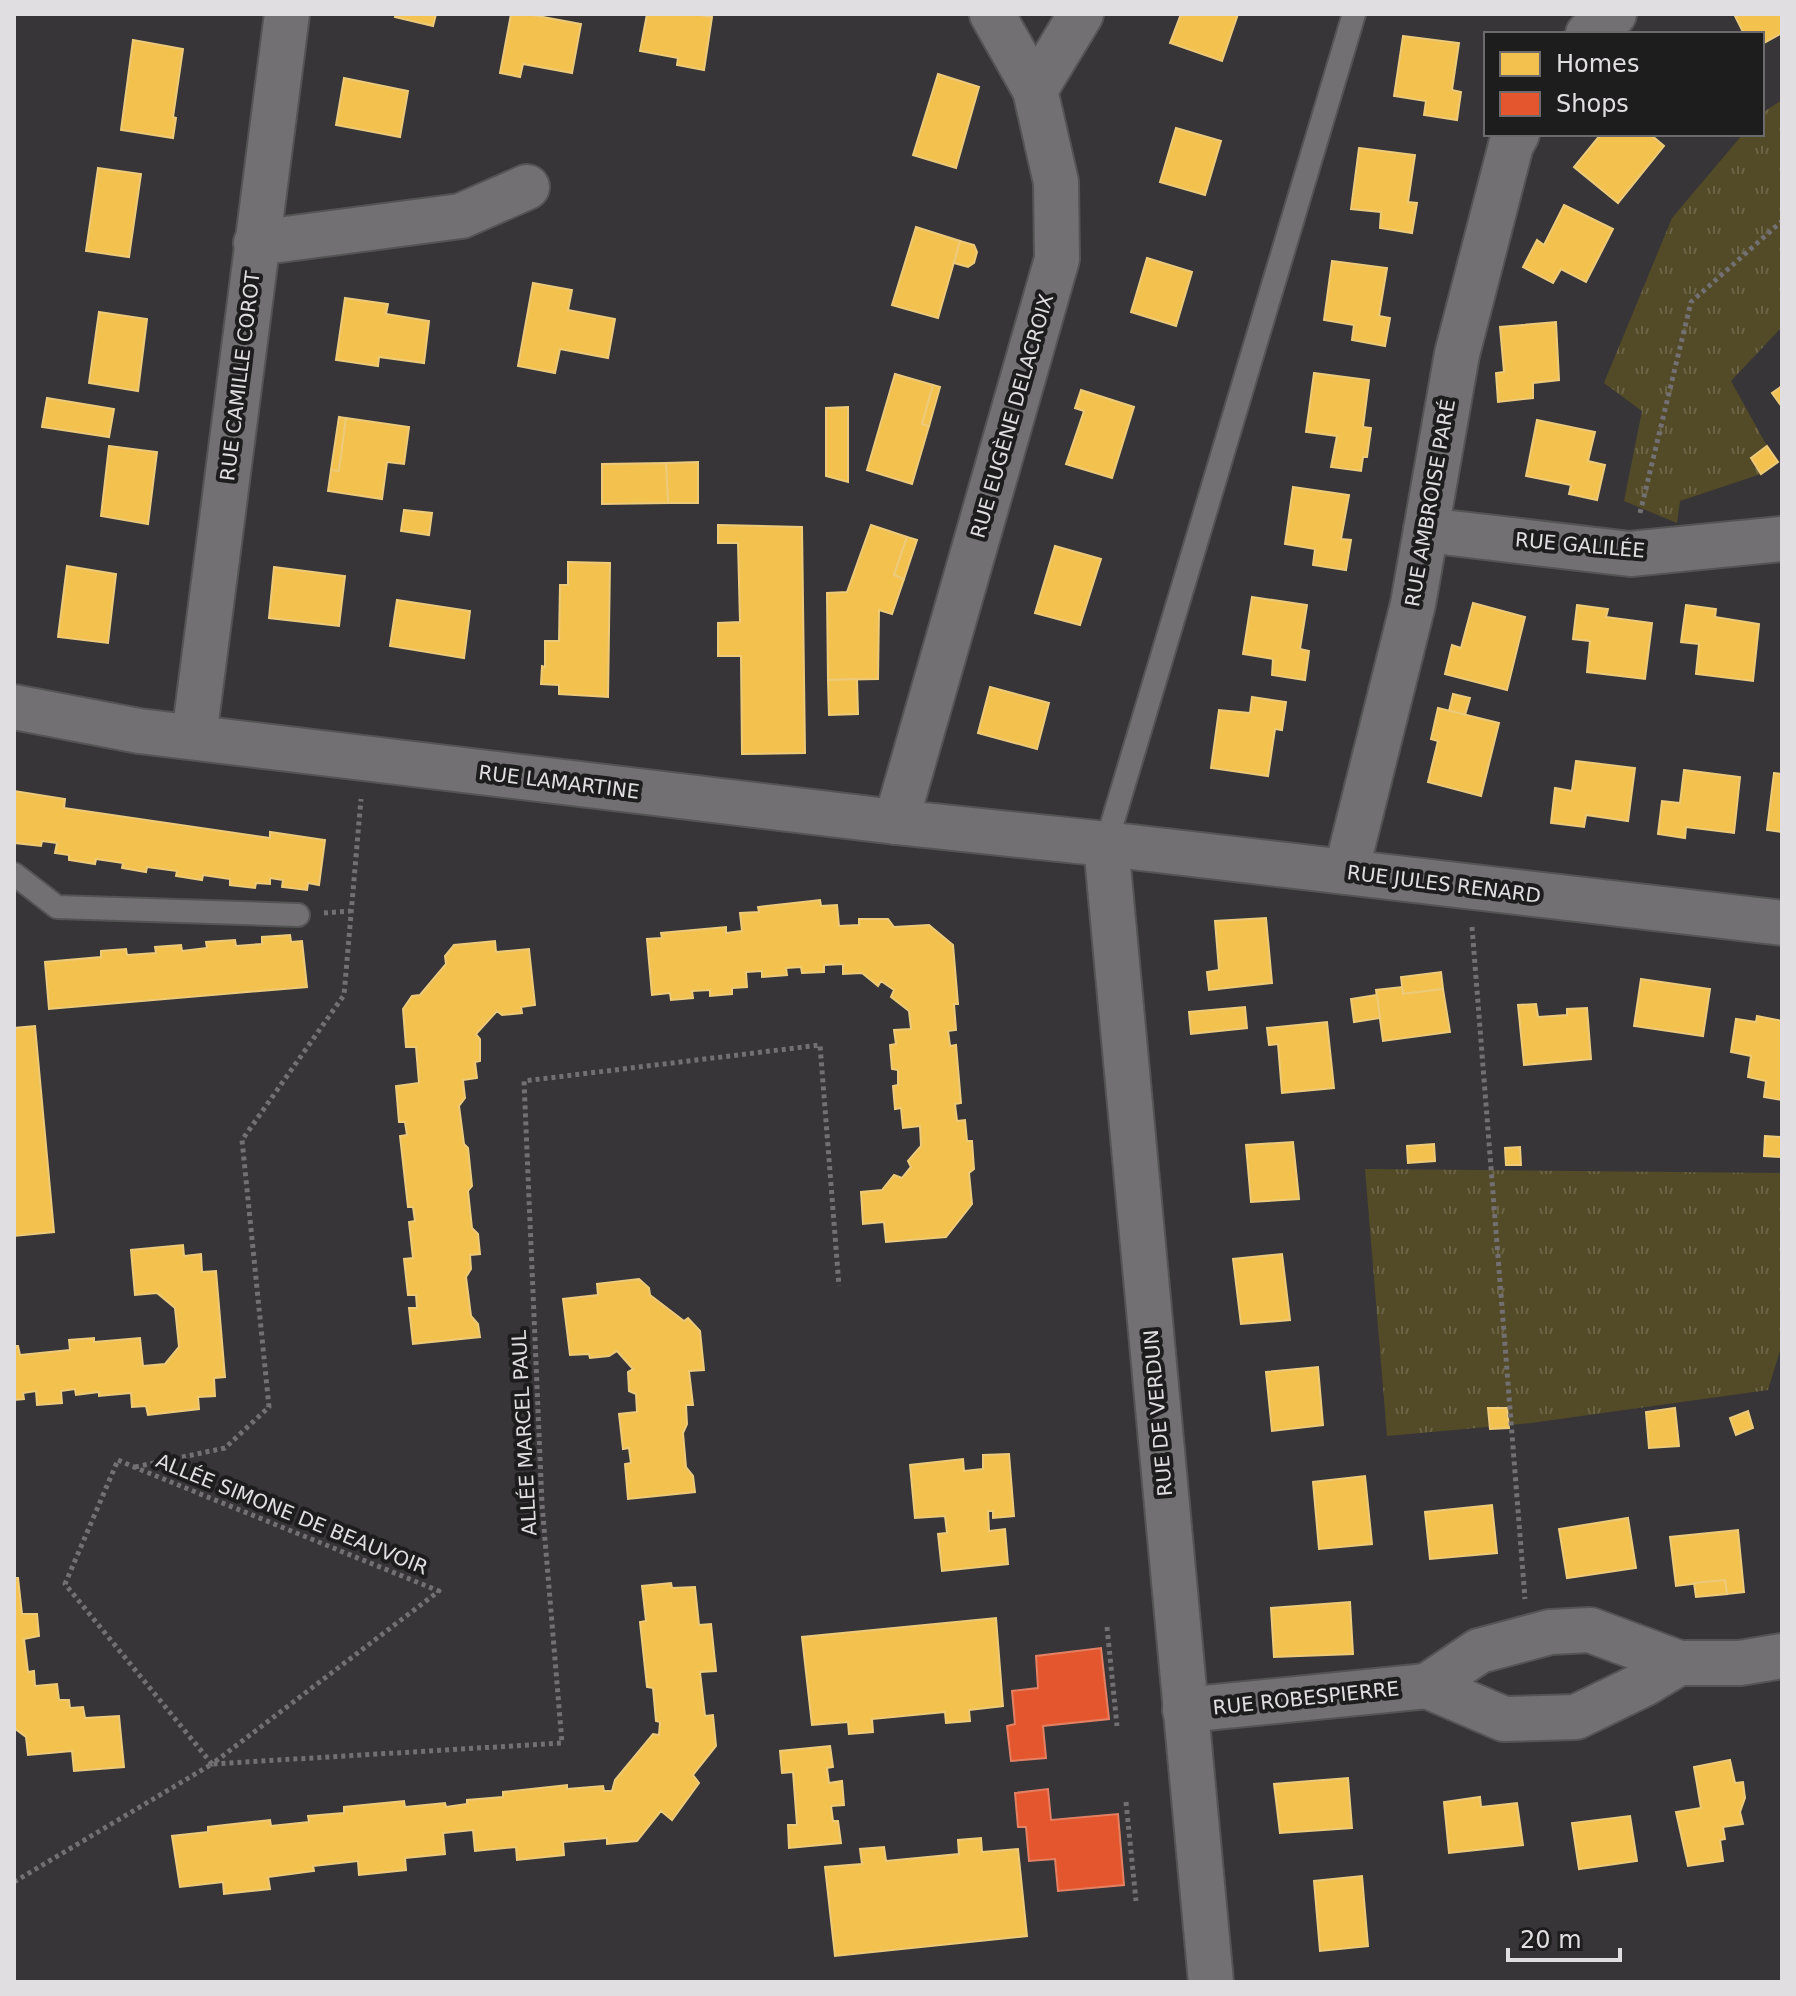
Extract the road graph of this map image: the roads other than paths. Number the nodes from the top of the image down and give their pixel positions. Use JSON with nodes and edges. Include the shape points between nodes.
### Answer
{"nodes":[{"id":1,"x":287,"y":14,"type":"edge"},
{"id":2,"x":992,"y":14,"type":"edge"},
{"id":3,"x":1081,"y":14,"type":"edge"},
{"id":4,"x":1354,"y":14,"type":"edge"},
{"id":5,"x":1614,"y":14,"type":"edge"},
{"id":6,"x":1591,"y":32,"type":"edge"},
{"id":7,"x":1035,"y":90,"type":"junction"},
{"id":8,"x":1516,"y":136,"type":"edge"},
{"id":9,"x":527,"y":187,"type":"dead end"},
{"id":10,"x":256,"y":243,"type":"junction"},
{"id":11,"x":1426,"y":530,"type":"junction"},
{"id":12,"x":1782,"y":539,"type":"edge"},
{"id":13,"x":14,"y":707,"type":"edge"},
{"id":14,"x":194,"y":737,"type":"junction"},
{"id":15,"x":896,"y":822,"type":"junction"},
{"id":16,"x":1106,"y":844,"type":"junction"},
{"id":17,"x":1346,"y":872,"type":"junction"},
{"id":18,"x":14,"y":874,"type":"edge"},
{"id":19,"x":298,"y":915,"type":"dead end"},
{"id":20,"x":1782,"y":923,"type":"edge"},
{"id":21,"x":1782,"y":1656,"type":"edge"},
{"id":22,"x":1679,"y":1663,"type":"junction"},
{"id":23,"x":1427,"y":1686,"type":"junction"},
{"id":24,"x":1185,"y":1710,"type":"junction"},
{"id":25,"x":1211,"y":1982,"type":"edge"}],
"edges":[{"from":1,"to":10,"type":"street","name":"RUE CAMILLE COROT"},
{"from":2,"to":7,"type":"street","name":"RUE EUGÈNE DELACROIX"},
{"from":3,"to":7,"type":"street"},
{"from":4,"to":16,"type":"lane"},
{"from":5,"to":6,"type":"street"},
{"from":7,"to":15,"type":"street","name":"RUE EUGÈNE DELACROIX","via":[[1056,182],[1057,259]]},
{"from":8,"to":11,"type":"street","name":"RUE AMBROISE PARÉ","via":[[1457,354]]},
{"from":9,"to":10,"type":"street","via":[[461,216]]},
{"from":10,"to":14,"type":"street","name":"RUE CAMILLE COROT"},
{"from":11,"to":12,"type":"street","name":"RUE GALILÉE","via":[[1630,554]]},
{"from":11,"to":17,"type":"street","name":"RUE AMBROISE PARÉ","via":[[1413,604]]},
{"from":13,"to":14,"type":"street","name":"RUE LAMARTINE"},
{"from":14,"to":15,"type":"street","name":"RUE LAMARTINE"},
{"from":15,"to":16,"type":"street","name":"RUE LAMARTINE"},
{"from":16,"to":17,"type":"street","name":"RUE JULES RENARD"},
{"from":16,"to":24,"type":"street","name":"RUE DE VERDUN"},
{"from":17,"to":20,"type":"street","name":"RUE JULES RENARD"},
{"from":18,"to":19,"type":"lane","via":[[57,907]]},
{"from":21,"to":22,"type":"street","name":"RUE ROBESPIERRE","via":[[1740,1663]]},
{"from":22,"to":23,"type":"street","name":"RUE ROBESPIERRE","via":[[1590,1630],[1550,1632],[1479,1651]]},
{"from":22,"to":23,"type":"street","name":"RUE ROBESPIERRE","via":[[1576,1717],[1504,1719]]},
{"from":23,"to":24,"type":"street","name":"RUE ROBESPIERRE"},
{"from":24,"to":25,"type":"street","name":"RUE DE VERDUN"}]}
